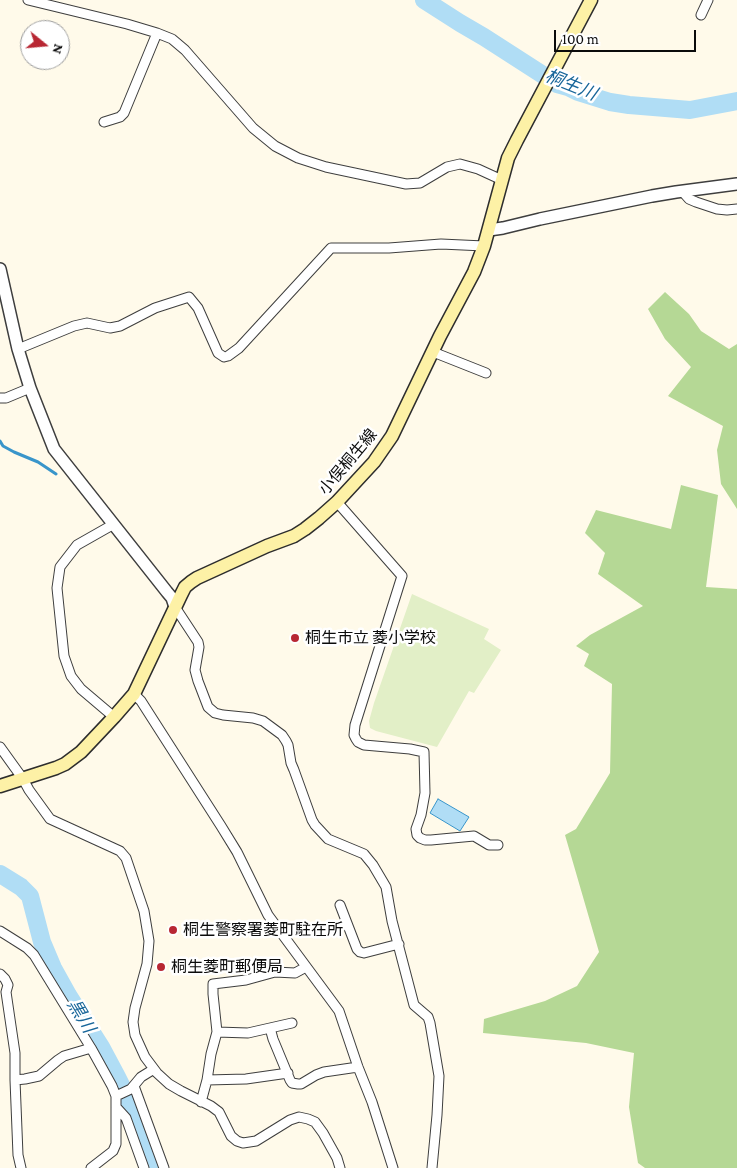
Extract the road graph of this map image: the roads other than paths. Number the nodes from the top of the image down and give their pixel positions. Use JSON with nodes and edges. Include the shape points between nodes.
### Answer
{"nodes":[{"id":1,"x":28,"y":0,"type":"edge"},
{"id":2,"x":591,"y":0,"type":"edge"},
{"id":3,"x":708,"y":0,"type":"edge"},
{"id":4,"x":701,"y":15,"type":"dead end"},
{"id":5,"x":157,"y":32,"type":"junction"},
{"id":6,"x":104,"y":122,"type":"dead end"},
{"id":7,"x":502,"y":180,"type":"junction"},
{"id":8,"x":737,"y":184,"type":"edge"},
{"id":9,"x":682,"y":191,"type":"junction"},
{"id":10,"x":737,"y":209,"type":"edge"},
{"id":11,"x":488,"y":230,"type":"junction"},
{"id":12,"x":484,"y":246,"type":"junction"},
{"id":13,"x":0,"y":269,"type":"edge"},
{"id":14,"x":18,"y":349,"type":"junction"},
{"id":15,"x":433,"y":352,"type":"junction"},
{"id":16,"x":486,"y":373,"type":"dead end"},
{"id":17,"x":30,"y":388,"type":"junction"},
{"id":18,"x":0,"y":398,"type":"edge"},
{"id":19,"x":338,"y":502,"type":"junction"},
{"id":20,"x":114,"y":524,"type":"junction"},
{"id":21,"x":175,"y":607,"type":"junction"},
{"id":22,"x":134,"y":694,"type":"junction"},
{"id":23,"x":114,"y":717,"type":"junction"},
{"id":24,"x":0,"y":747,"type":"edge"},
{"id":25,"x":23,"y":779,"type":"junction"},
{"id":26,"x":0,"y":786,"type":"edge"},
{"id":27,"x":498,"y":845,"type":"dead end"},
{"id":28,"x":340,"y":905,"type":"dead end"},
{"id":29,"x":0,"y":931,"type":"edge"},
{"id":30,"x":398,"y":944,"type":"junction"},
{"id":31,"x":306,"y":967,"type":"junction"},
{"id":32,"x":0,"y":974,"type":"edge"},
{"id":33,"x":292,"y":1023,"type":"dead end"},
{"id":34,"x":270,"y":1028,"type":"junction"},
{"id":35,"x":217,"y":1032,"type":"junction"},
{"id":36,"x":91,"y":1048,"type":"junction"},
{"id":37,"x":358,"y":1067,"type":"junction"},
{"id":38,"x":154,"y":1069,"type":"junction"},
{"id":39,"x":288,"y":1073,"type":"junction"},
{"id":40,"x":15,"y":1080,"type":"junction"},
{"id":41,"x":207,"y":1080,"type":"junction"},
{"id":42,"x":132,"y":1088,"type":"junction"},
{"id":43,"x":117,"y":1096,"type":"junction"},
{"id":44,"x":201,"y":1102,"type":"junction"},
{"id":45,"x":116,"y":1107,"type":"junction"},
{"id":46,"x":21,"y":1168,"type":"edge"},
{"id":47,"x":91,"y":1168,"type":"edge"},
{"id":48,"x":144,"y":1168,"type":"edge"},
{"id":49,"x":164,"y":1168,"type":"edge"},
{"id":50,"x":340,"y":1168,"type":"edge"},
{"id":51,"x":393,"y":1168,"type":"edge"},
{"id":52,"x":432,"y":1168,"type":"edge"}],
"edges":[{"from":1,"to":5,"type":"street"},
{"from":2,"to":7,"type":"main road","name":"小俣桐生線","via":[[508,158]]},
{"from":3,"to":4,"type":"street"},
{"from":5,"to":6,"type":"street","via":[[124,113]]},
{"from":5,"to":7,"type":"street","via":[[185,50],[253,128],[275,146],[298,158],[406,184],[420,183],[447,167],[460,164]]},
{"from":7,"to":11,"type":"main road","name":"小俣桐生線"},
{"from":8,"to":9,"type":"street"},
{"from":9,"to":10,"type":"street","via":[[689,199],[717,209]]},
{"from":9,"to":11,"type":"street"},
{"from":11,"to":12,"type":"main road","name":"小俣桐生線"},
{"from":12,"to":14,"type":"street","via":[[441,244],[331,248],[239,348],[224,357],[218,352],[198,308],[189,297],[155,308],[120,326],[110,328],[88,323],[74,326]]},
{"from":12,"to":15,"type":"main road","name":"小俣桐生線"},
{"from":13,"to":14,"type":"street"},
{"from":14,"to":17,"type":"street"},
{"from":15,"to":16,"type":"street"},
{"from":15,"to":19,"type":"main road","name":"小俣桐生線","via":[[392,436],[374,462]]},
{"from":17,"to":18,"type":"street"},
{"from":17,"to":20,"type":"street","via":[[54,449]]},
{"from":19,"to":21,"type":"main road","name":"小俣桐生線","via":[[299,533],[197,578],[185,587]]},
{"from":19,"to":27,"type":"street","via":[[402,576],[360,706],[354,736],[364,745],[424,752],[425,793],[416,829],[420,838],[474,836],[489,845]]},
{"from":20,"to":21,"type":"street","via":[[172,598]]},
{"from":20,"to":23,"type":"street","via":[[77,545],[62,562],[57,581],[64,656],[71,676]]},
{"from":21,"to":22,"type":"main road","name":"小俣桐生線"},
{"from":21,"to":30,"type":"street","via":[[198,642],[196,670],[208,707],[215,713],[263,721],[284,739],[312,820],[328,839],[364,854],[386,888]]},
{"from":22,"to":23,"type":"main road","name":"小俣桐生線"},
{"from":22,"to":31,"type":"street","via":[[237,852],[268,914]]},
{"from":23,"to":25,"type":"main road","name":"小俣桐生線","via":[[65,764]]},
{"from":24,"to":25,"type":"street"},
{"from":25,"to":26,"type":"main road","name":"小俣桐生線"},
{"from":25,"to":38,"type":"street","via":[[50,819],[120,851],[126,858],[144,911],[149,941],[133,1022],[135,1035]]},
{"from":28,"to":30,"type":"street","via":[[360,952]]},
{"from":29,"to":36,"type":"street","via":[[34,955]]},
{"from":30,"to":52,"type":"street","via":[[414,1005],[430,1023],[439,1076]]},
{"from":31,"to":35,"type":"street","via":[[295,973],[275,972],[213,984]]},
{"from":31,"to":37,"type":"street","via":[[339,1011]]},
{"from":32,"to":40,"type":"street","via":[[8,985],[6,992],[15,1053]]},
{"from":33,"to":34,"type":"street"},
{"from":34,"to":35,"type":"street","via":[[248,1033]]},
{"from":34,"to":39,"type":"street"},
{"from":35,"to":41,"type":"street"},
{"from":36,"to":40,"type":"street","via":[[64,1056],[39,1076]]},
{"from":36,"to":43,"type":"street"},
{"from":37,"to":39,"type":"street","via":[[324,1072],[301,1084],[292,1083]]},
{"from":37,"to":51,"type":"street"},
{"from":38,"to":42,"type":"street"},
{"from":38,"to":44,"type":"street","via":[[169,1084]]},
{"from":39,"to":41,"type":"street"},
{"from":40,"to":46,"type":"street"},
{"from":41,"to":44,"type":"street"},
{"from":42,"to":43,"type":"street"},
{"from":42,"to":49,"type":"street"},
{"from":43,"to":45,"type":"street"},
{"from":44,"to":50,"type":"street","via":[[219,1112],[231,1136],[243,1143],[256,1141],[299,1117],[315,1122]]},
{"from":45,"to":47,"type":"street","via":[[116,1144],[113,1151]]},
{"from":45,"to":48,"type":"street","via":[[126,1118]]}]}
